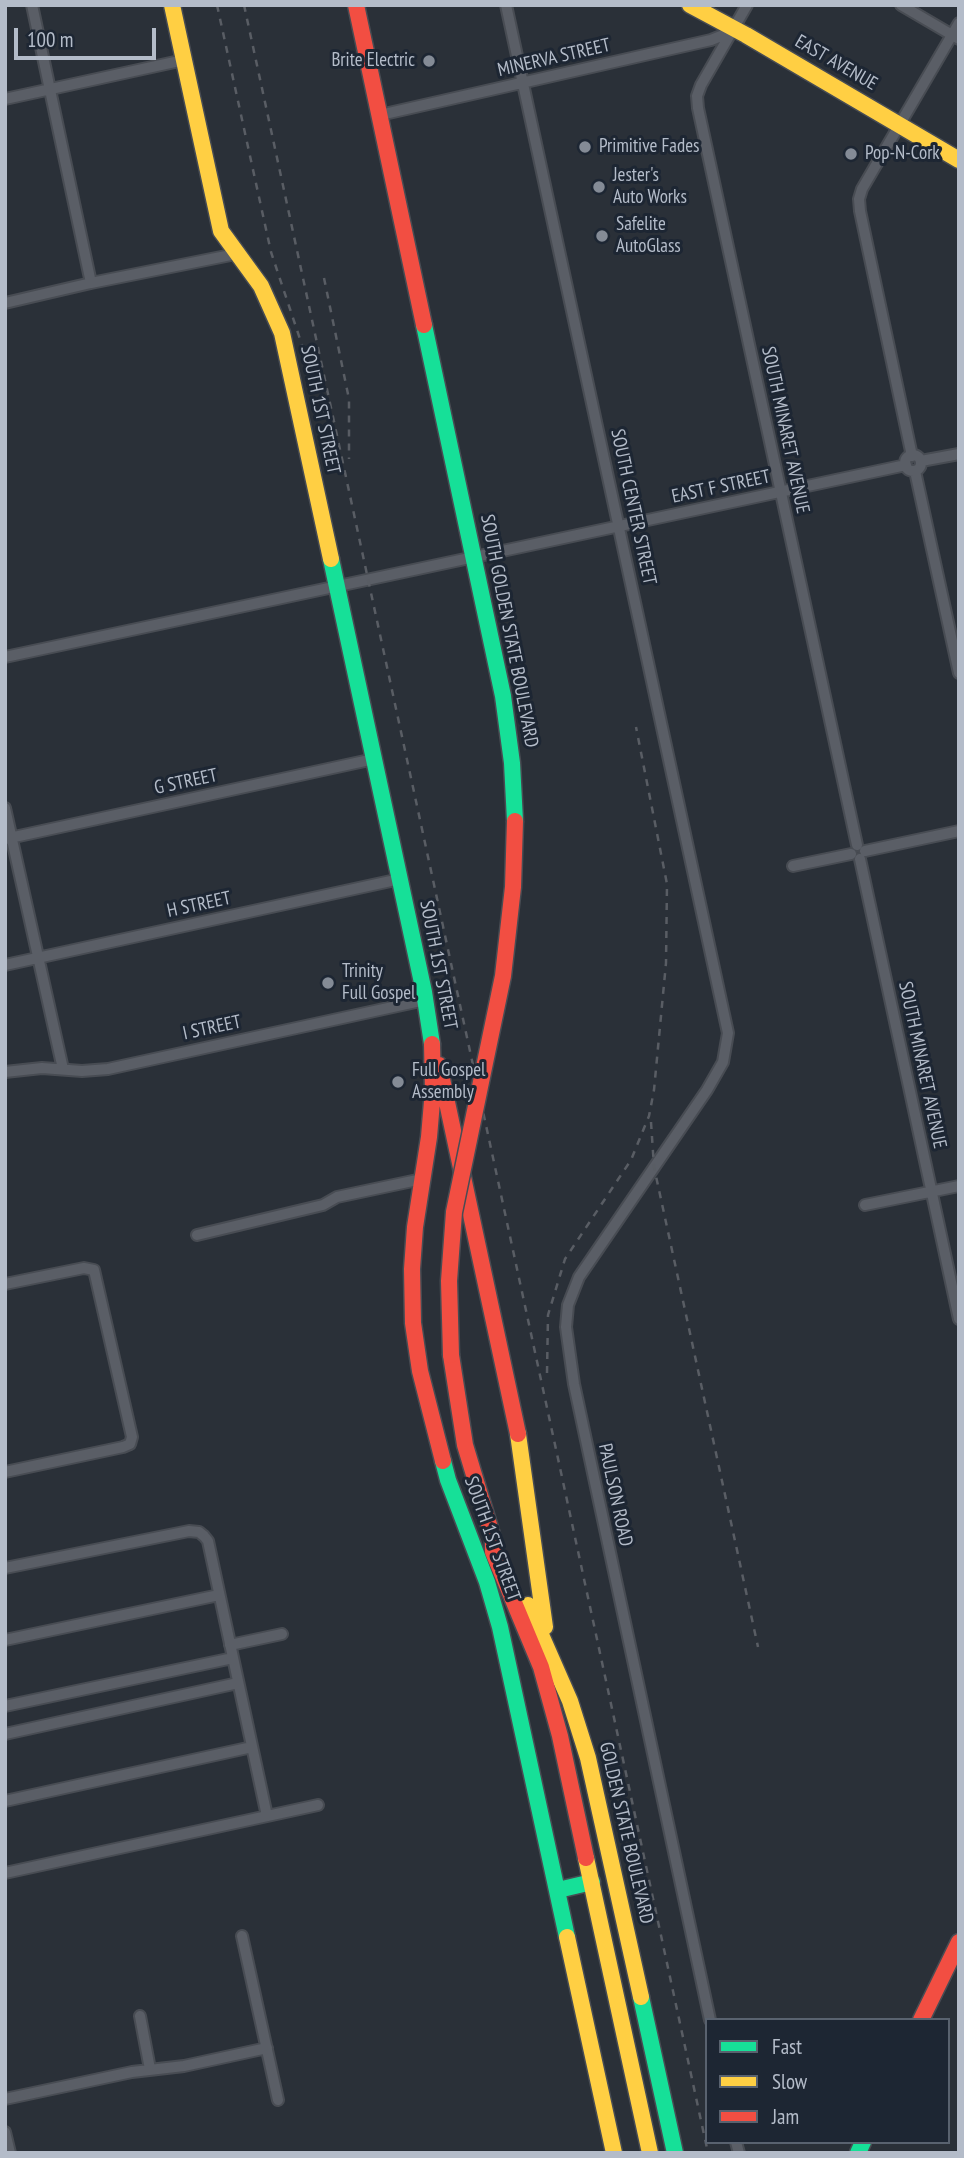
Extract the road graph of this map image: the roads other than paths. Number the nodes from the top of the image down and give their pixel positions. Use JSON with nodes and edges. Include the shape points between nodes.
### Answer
{"nodes":[{"id":1,"x":32,"y":5,"type":"edge"},
{"id":2,"x":172,"y":5,"type":"edge"},
{"id":3,"x":356,"y":5,"type":"edge"},
{"id":4,"x":506,"y":5,"type":"edge"},
{"id":5,"x":690,"y":5,"type":"edge"},
{"id":6,"x":747,"y":5,"type":"edge"},
{"id":7,"x":901,"y":5,"type":"edge"},
{"id":8,"x":959,"y":23,"type":"edge"},
{"id":9,"x":733,"y":29,"type":"junction"},
{"id":10,"x":955,"y":37,"type":"edge"},
{"id":11,"x":711,"y":40,"type":"junction"},
{"id":12,"x":722,"y":49,"type":"junction"},
{"id":13,"x":184,"y":60,"type":"junction"},
{"id":14,"x":523,"y":83,"type":"junction"},
{"id":15,"x":50,"y":89,"type":"junction"},
{"id":16,"x":5,"y":99,"type":"edge"},
{"id":17,"x":380,"y":115,"type":"junction"},
{"id":18,"x":900,"y":125,"type":"junction"},
{"id":19,"x":959,"y":160,"type":"edge"},
{"id":20,"x":236,"y":254,"type":"junction"},
{"id":21,"x":91,"y":283,"type":"junction"},
{"id":22,"x":5,"y":303,"type":"edge"},
{"id":23,"x":959,"y":453,"type":"edge"},
{"id":24,"x":913,"y":463,"type":"junction"},
{"id":25,"x":780,"y":492,"type":"junction"},
{"id":26,"x":619,"y":527,"type":"junction"},
{"id":27,"x":475,"y":558,"type":"junction"},
{"id":28,"x":337,"y":586,"type":"junction"},
{"id":29,"x":5,"y":657,"type":"edge"},
{"id":30,"x":959,"y":673,"type":"edge"},
{"id":31,"x":374,"y":759,"type":"junction"},
{"id":32,"x":5,"y":808,"type":"edge"},
{"id":33,"x":959,"y":831,"type":"edge"},
{"id":34,"x":9,"y":838,"type":"edge"},
{"id":35,"x":858,"y":852,"type":"junction"},
{"id":36,"x":793,"y":866,"type":"dead end"},
{"id":37,"x":400,"y":879,"type":"junction"},
{"id":38,"x":39,"y":958,"type":"junction"},
{"id":39,"x":5,"y":965,"type":"edge"},
{"id":40,"x":425,"y":1000,"type":"junction"},
{"id":41,"x":725,"y":1015,"type":"joint"},
{"id":42,"x":430,"y":1031,"type":"junction"},
{"id":43,"x":63,"y":1069,"type":"junction"},
{"id":44,"x":5,"y":1072,"type":"edge"},
{"id":45,"x":429,"y":1137,"type":"junction"},
{"id":46,"x":458,"y":1143,"type":"junction"},
{"id":47,"x":422,"y":1179,"type":"junction"},
{"id":48,"x":959,"y":1186,"type":"edge"},
{"id":49,"x":931,"y":1191,"type":"junction"},
{"id":50,"x":865,"y":1205,"type":"dead end"},
{"id":51,"x":197,"y":1235,"type":"dead end"},
{"id":52,"x":5,"y":1284,"type":"edge"},
{"id":53,"x":959,"y":1319,"type":"edge"},
{"id":54,"x":451,"y":1355,"type":"joint"},
{"id":55,"x":5,"y":1472,"type":"edge"},
{"id":56,"x":494,"y":1538,"type":"junction"},
{"id":57,"x":5,"y":1568,"type":"edge"},
{"id":58,"x":219,"y":1595,"type":"junction"},
{"id":59,"x":282,"y":1634,"type":"dead end"},
{"id":60,"x":5,"y":1640,"type":"edge"},
{"id":61,"x":230,"y":1645,"type":"junction"},
{"id":62,"x":233,"y":1658,"type":"junction"},
{"id":63,"x":554,"y":1660,"type":"junction"},
{"id":64,"x":238,"y":1683,"type":"junction"},
{"id":65,"x":5,"y":1706,"type":"edge"},
{"id":66,"x":5,"y":1734,"type":"edge"},
{"id":67,"x":252,"y":1747,"type":"junction"},
{"id":68,"x":5,"y":1801,"type":"edge"},
{"id":69,"x":318,"y":1805,"type":"dead end"},
{"id":70,"x":267,"y":1816,"type":"junction"},
{"id":71,"x":5,"y":1873,"type":"edge"},
{"id":72,"x":592,"y":1882,"type":"junction"},
{"id":73,"x":558,"y":1890,"type":"junction"},
{"id":74,"x":242,"y":1936,"type":"dead end"},
{"id":75,"x":959,"y":1942,"type":"edge"},
{"id":76,"x":140,"y":2016,"type":"dead end"},
{"id":77,"x":710,"y":2018,"type":"edge"},
{"id":78,"x":922,"y":2018,"type":"edge"},
{"id":79,"x":267,"y":2048,"type":"junction"},
{"id":80,"x":150,"y":2069,"type":"junction"},
{"id":81,"x":5,"y":2099,"type":"edge"},
{"id":82,"x":278,"y":2100,"type":"dead end"},
{"id":83,"x":5,"y":2132,"type":"edge"},
{"id":84,"x":10,"y":2153,"type":"edge"},
{"id":85,"x":614,"y":2153,"type":"edge"},
{"id":86,"x":650,"y":2153,"type":"edge"},
{"id":87,"x":675,"y":2153,"type":"edge"}],
"edges":[{"from":1,"to":15,"type":"street"},
{"from":2,"to":13,"type":"main road","name":"SOUTH 1ST STREET"},
{"from":3,"to":17,"type":"main road","name":"SOUTH GOLDEN STATE BOULEVARD"},
{"from":4,"to":14,"type":"street","name":"SOUTH CENTER STREET"},
{"from":5,"to":9,"type":"main road","name":"EAST AVENUE"},
{"from":6,"to":9,"type":"street","name":"SOUTH MINARET AVENUE"},
{"from":7,"to":10,"type":"street"},
{"from":8,"to":10,"type":"street"},
{"from":9,"to":11,"type":"street","name":"MINERVA STREET"},
{"from":9,"to":12,"type":"street","name":"SOUTH MINARET AVENUE"},
{"from":9,"to":18,"type":"main road","name":"EAST AVENUE"},
{"from":10,"to":18,"type":"street"},
{"from":11,"to":12,"type":"street"},
{"from":11,"to":14,"type":"street","name":"MINERVA STREET"},
{"from":12,"to":25,"type":"street","name":"SOUTH MINARET AVENUE","via":[[699,88],[698,108]]},
{"from":13,"to":15,"type":"street"},
{"from":13,"to":20,"type":"main road","name":"SOUTH 1ST STREET","via":[[219,224]]},
{"from":14,"to":17,"type":"street","name":"MINERVA STREET"},
{"from":14,"to":26,"type":"street","name":"SOUTH CENTER STREET"},
{"from":15,"to":16,"type":"street"},
{"from":15,"to":21,"type":"street"},
{"from":17,"to":27,"type":"main road","name":"SOUTH GOLDEN STATE BOULEVARD"},
{"from":18,"to":19,"type":"main road","name":"EAST AVENUE"},
{"from":18,"to":24,"type":"street","via":[[862,189],[859,205]]},
{"from":20,"to":21,"type":"street"},
{"from":20,"to":28,"type":"main road","name":"SOUTH 1ST STREET","via":[[261,286],[279,325]]},
{"from":21,"to":22,"type":"street"},
{"from":23,"to":24,"type":"street","name":"EAST F STREET"},
{"from":24,"to":25,"type":"street","name":"EAST F STREET"},
{"from":24,"to":30,"type":"street"},
{"from":25,"to":26,"type":"street","name":"EAST F STREET"},
{"from":25,"to":35,"type":"street","name":"SOUTH MINARET AVENUE"},
{"from":26,"to":27,"type":"street","name":"EAST F STREET"},
{"from":26,"to":41,"type":"street","name":"SOUTH CENTER STREET"},
{"from":27,"to":28,"type":"street","name":"EAST F STREET"},
{"from":27,"to":54,"type":"main road","name":"SOUTH GOLDEN STATE BOULEVARD","bridge":true,"via":[[507,716],[515,821],[513,896],[503,976],[454,1212],[449,1270]]},
{"from":28,"to":29,"type":"street","name":"EAST F STREET"},
{"from":28,"to":31,"type":"main road","name":"SOUTH 1ST STREET"},
{"from":31,"to":34,"type":"street","name":"G STREET"},
{"from":31,"to":37,"type":"main road","name":"SOUTH 1ST STREET"},
{"from":32,"to":34,"type":"street"},
{"from":33,"to":35,"type":"street"},
{"from":34,"to":38,"type":"street"},
{"from":35,"to":36,"type":"street"},
{"from":35,"to":49,"type":"street","name":"SOUTH MINARET AVENUE"},
{"from":37,"to":38,"type":"street","name":"H STREET"},
{"from":37,"to":40,"type":"main road","name":"SOUTH 1ST STREET"},
{"from":38,"to":39,"type":"street","name":"H STREET"},
{"from":38,"to":43,"type":"street"},
{"from":40,"to":42,"type":"main road","name":"SOUTH 1ST STREET"},
{"from":40,"to":43,"type":"street","name":"I STREET","via":[[108,1069]]},
{"from":41,"to":77,"type":"street","name":"PAULSON ROAD","via":[[727,1043],[718,1072],[583,1269],[568,1305],[566,1327],[574,1384]]},
{"from":42,"to":45,"type":"main road","name":"SOUTH 1ST STREET","via":[[433,1090]]},
{"from":42,"to":46,"type":"main road"},
{"from":43,"to":44,"type":"street","name":"I STREET"},
{"from":45,"to":46,"type":"main road","via":[[448,1136]]},
{"from":45,"to":47,"type":"main road","name":"SOUTH 1ST STREET"},
{"from":46,"to":63,"type":"main road","via":[[516,1419],[542,1612]]},
{"from":47,"to":51,"type":"street"},
{"from":47,"to":73,"type":"main road","name":"SOUTH 1ST STREET","via":[[412,1296],[422,1382],[448,1480],[497,1615]]},
{"from":48,"to":49,"type":"street"},
{"from":49,"to":50,"type":"street"},
{"from":49,"to":53,"type":"street","name":"SOUTH MINARET AVENUE"},
{"from":52,"to":55,"type":"street","via":[[92,1268],[132,1437],[123,1447]]},
{"from":54,"to":56,"type":"main road","name":"GOLDEN STATE BOULEVARD","via":[[465,1445]]},
{"from":56,"to":63,"type":"main road","name":"GOLDEN STATE BOULEVARD"},
{"from":56,"to":72,"type":"main road","name":"GOLDEN STATE BOULEVARD","via":[[493,1552],[548,1689]]},
{"from":57,"to":58,"type":"street","via":[[199,1532],[208,1541]]},
{"from":58,"to":60,"type":"street"},
{"from":58,"to":61,"type":"street"},
{"from":59,"to":61,"type":"street"},
{"from":61,"to":62,"type":"street"},
{"from":62,"to":64,"type":"street"},
{"from":62,"to":65,"type":"street"},
{"from":63,"to":87,"type":"main road","name":"GOLDEN STATE BOULEVARD","via":[[593,1780]]},
{"from":64,"to":66,"type":"street"},
{"from":64,"to":67,"type":"street"},
{"from":67,"to":68,"type":"street"},
{"from":67,"to":70,"type":"street"},
{"from":69,"to":70,"type":"street"},
{"from":70,"to":71,"type":"street"},
{"from":72,"to":73,"type":"main road"},
{"from":72,"to":86,"type":"main road","name":"GOLDEN STATE BOULEVARD"},
{"from":73,"to":85,"type":"main road","name":"SOUTH 1ST STREET"},
{"from":74,"to":79,"type":"street"},
{"from":75,"to":78,"type":"main road"},
{"from":76,"to":80,"type":"street"},
{"from":79,"to":80,"type":"street"},
{"from":79,"to":82,"type":"street"},
{"from":80,"to":81,"type":"street"},
{"from":83,"to":84,"type":"street"}]}
